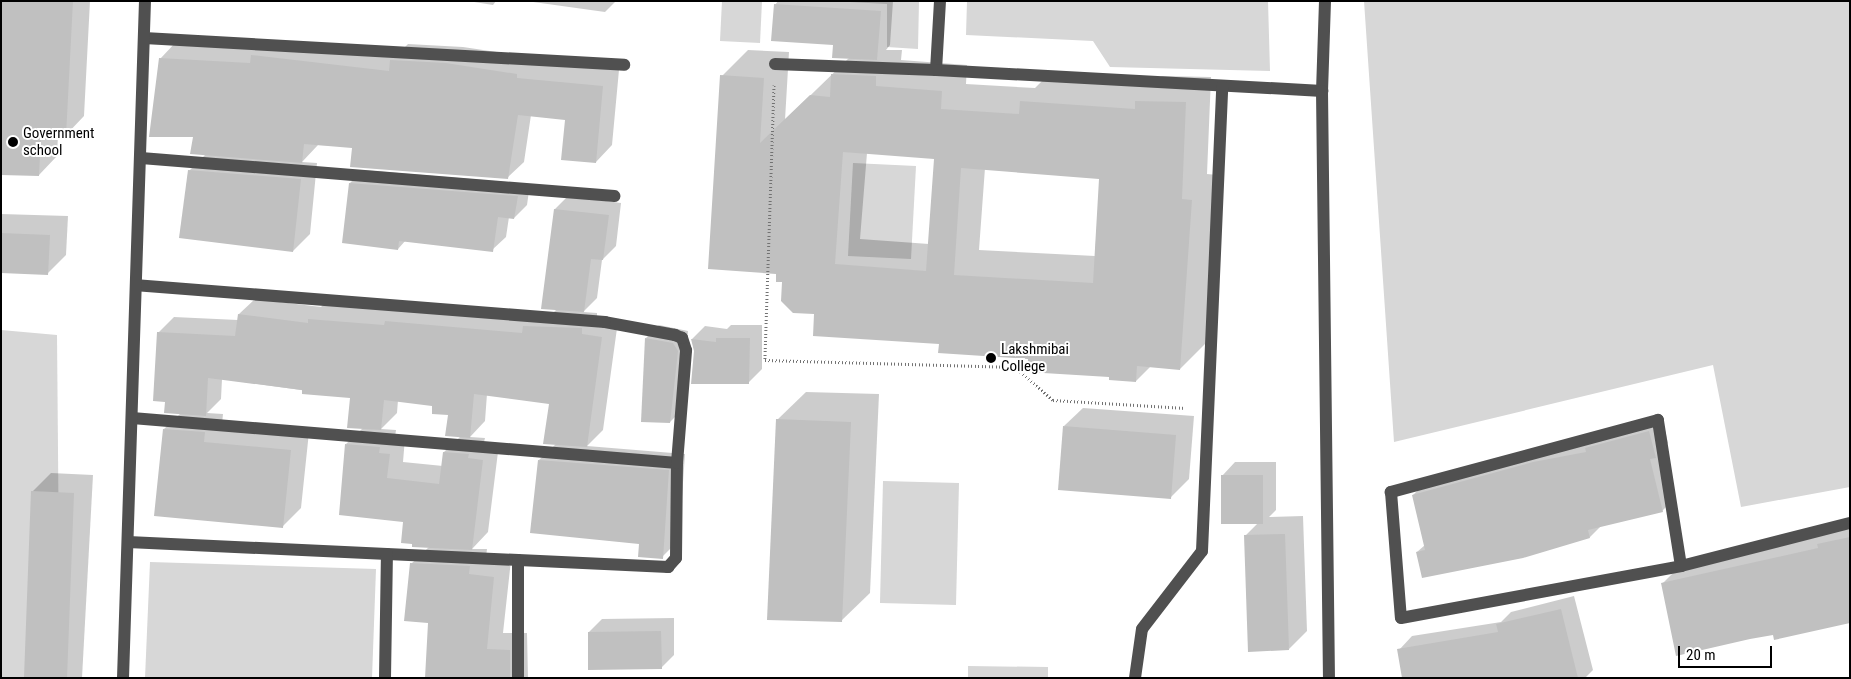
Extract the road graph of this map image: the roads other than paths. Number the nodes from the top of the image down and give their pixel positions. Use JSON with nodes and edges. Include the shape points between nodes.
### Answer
{"nodes":[{"id":1,"x":146,"y":1,"type":"edge"},
{"id":2,"x":940,"y":1,"type":"edge"},
{"id":3,"x":1325,"y":1,"type":"edge"},
{"id":4,"x":144,"y":38,"type":"junction"},
{"id":5,"x":775,"y":64,"type":"road end"},
{"id":6,"x":624,"y":66,"type":"dead end"},
{"id":7,"x":936,"y":70,"type":"junction"},
{"id":8,"x":1222,"y":86,"type":"junction"},
{"id":9,"x":1322,"y":90,"type":"junction"},
{"id":10,"x":140,"y":158,"type":"junction"},
{"id":11,"x":614,"y":196,"type":"dead end"},
{"id":12,"x":137,"y":285,"type":"junction"},
{"id":13,"x":132,"y":418,"type":"junction"},
{"id":14,"x":677,"y":462,"type":"junction"},
{"id":15,"x":1850,"y":523,"type":"edge"},
{"id":16,"x":128,"y":542,"type":"junction"},
{"id":17,"x":387,"y":554,"type":"junction"},
{"id":18,"x":518,"y":560,"type":"junction"},
{"id":19,"x":1680,"y":566,"type":"junction"},
{"id":20,"x":123,"y":678,"type":"edge"},
{"id":21,"x":385,"y":678,"type":"edge"},
{"id":22,"x":518,"y":678,"type":"edge"},
{"id":23,"x":1135,"y":678,"type":"edge"},
{"id":24,"x":1328,"y":678,"type":"edge"}],
"edges":[{"from":1,"to":4,"type":"street"},
{"from":2,"to":7,"type":"street"},
{"from":3,"to":9,"type":"street"},
{"from":4,"to":6,"type":"street"},
{"from":4,"to":10,"type":"street"},
{"from":5,"to":7,"type":"street"},
{"from":7,"to":8,"type":"street"},
{"from":8,"to":9,"type":"street"},
{"from":8,"to":23,"type":"street","via":[[1202,551],[1142,629]]},
{"from":9,"to":24,"type":"street"},
{"from":10,"to":11,"type":"street"},
{"from":10,"to":12,"type":"street"},
{"from":12,"to":13,"type":"street"},
{"from":12,"to":14,"type":"street","via":[[605,322],[675,335],[682,338],[686,350]]},
{"from":13,"to":14,"type":"street"},
{"from":13,"to":16,"type":"street"},
{"from":14,"to":18,"type":"street","via":[[676,558],[668,567]]},
{"from":15,"to":19,"type":"street"},
{"from":16,"to":17,"type":"street"},
{"from":16,"to":20,"type":"street"},
{"from":17,"to":18,"type":"street"},
{"from":17,"to":21,"type":"street"},
{"from":18,"to":22,"type":"street"},
{"from":19,"to":19,"type":"street","via":[[1660,422],[1655,419],[1391,492],[1401,618]]}]}
